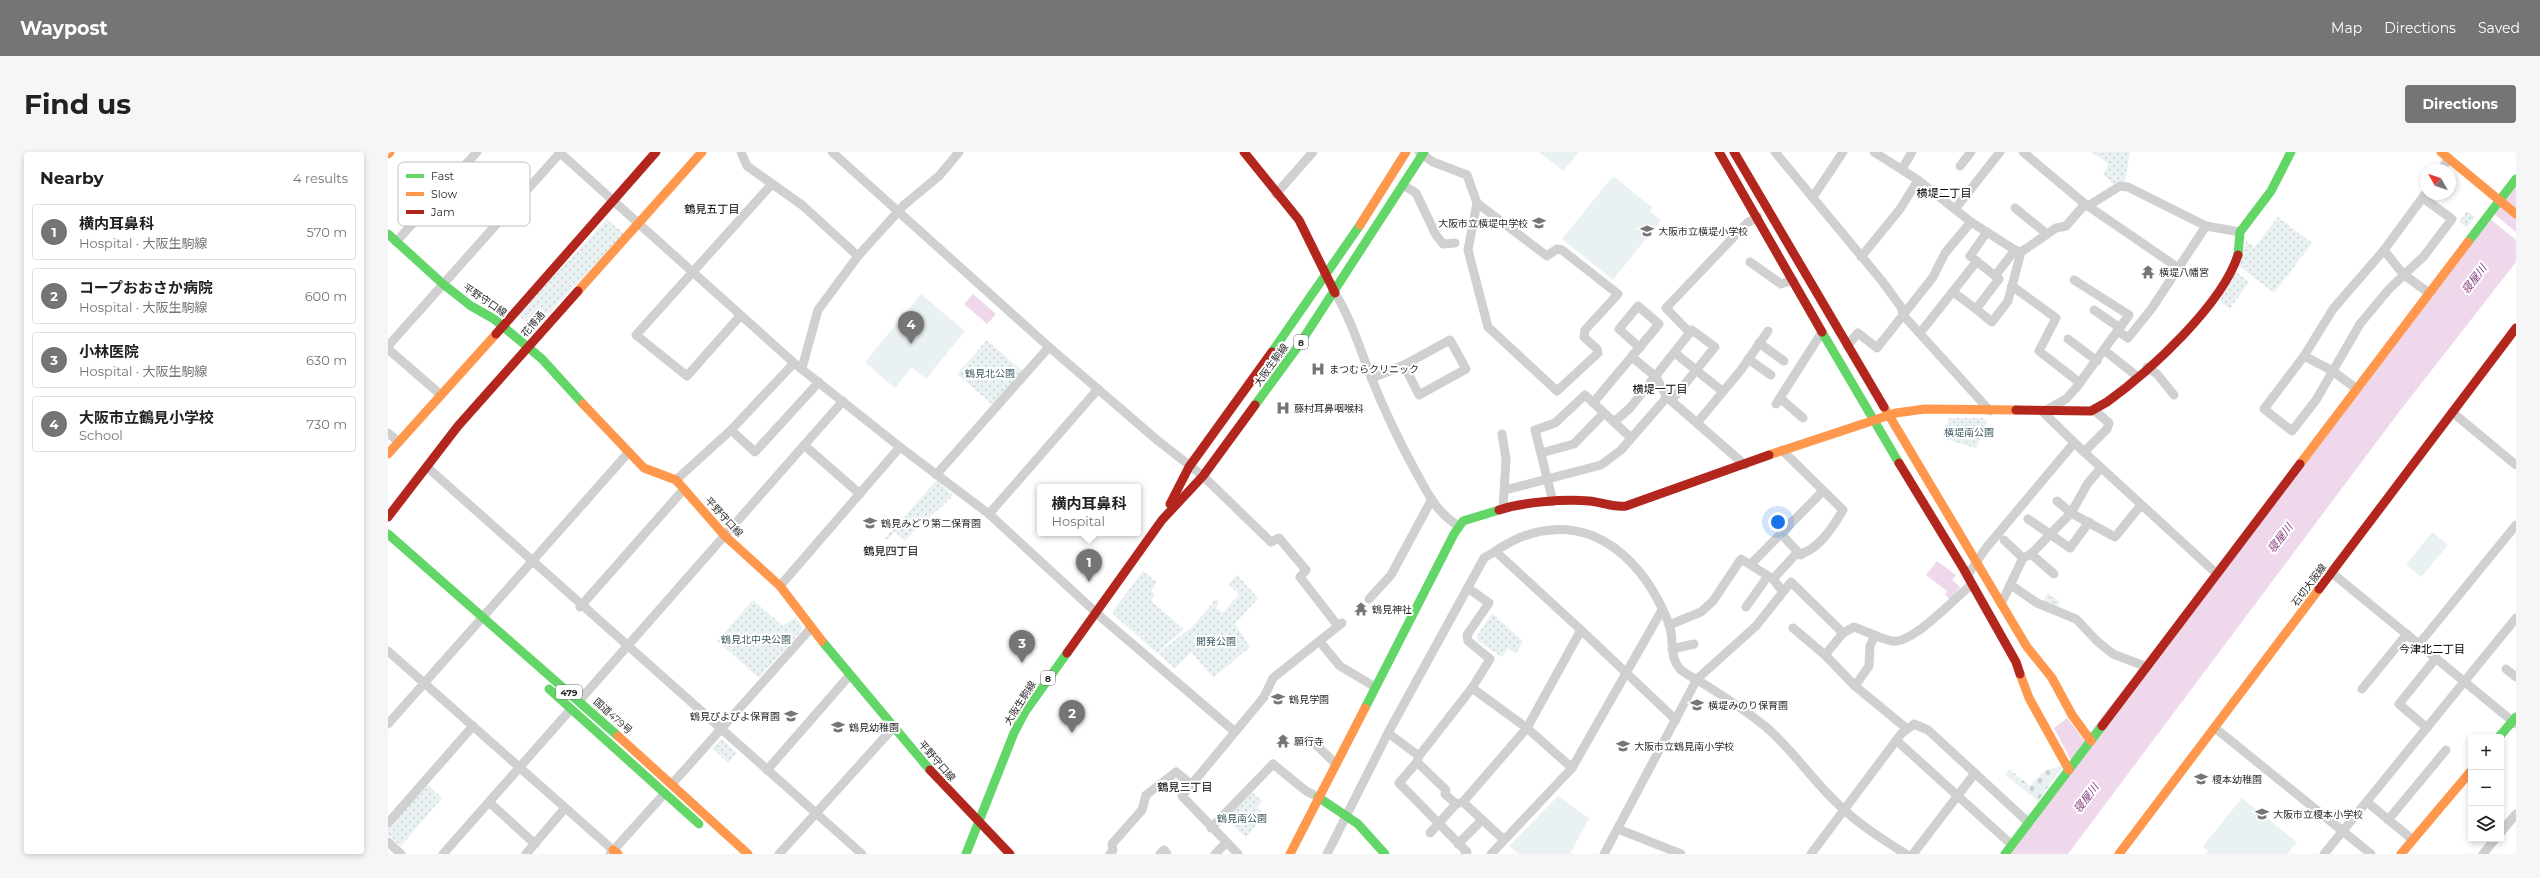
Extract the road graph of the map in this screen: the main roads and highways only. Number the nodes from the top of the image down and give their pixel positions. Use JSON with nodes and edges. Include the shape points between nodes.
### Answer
{"nodes":[{"id":1,"x":656,"y":152,"type":"edge"},
{"id":2,"x":702,"y":152,"type":"edge"},
{"id":3,"x":1244,"y":152,"type":"edge"},
{"id":4,"x":1406,"y":152,"type":"edge"},
{"id":5,"x":1719,"y":152,"type":"edge"},
{"id":6,"x":1734,"y":152,"type":"edge"},
{"id":7,"x":2291,"y":152,"type":"edge"},
{"id":8,"x":1422,"y":153,"type":"edge"},
{"id":9,"x":2445,"y":155,"type":"edge"},
{"id":10,"x":2516,"y":179,"type":"edge"},
{"id":11,"x":2501,"y":202,"type":"junction"},
{"id":12,"x":2516,"y":214,"type":"edge"},
{"id":13,"x":388,"y":234,"type":"edge"},
{"id":14,"x":1327,"y":276,"type":"junction"},
{"id":15,"x":1335,"y":293,"type":"junction"},
{"id":16,"x":503,"y":325,"type":"junction"},
{"id":17,"x":2516,"y":328,"type":"edge"},
{"id":18,"x":528,"y":347,"type":"junction"},
{"id":19,"x":1887,"y":415,"type":"junction"},
{"id":20,"x":1872,"y":419,"type":"junction"},
{"id":21,"x":388,"y":454,"type":"edge"},
{"id":22,"x":388,"y":517,"type":"edge"},
{"id":23,"x":1162,"y":520,"type":"junction"},
{"id":24,"x":388,"y":534,"type":"edge"},
{"id":25,"x":388,"y":546,"type":"edge"},
{"id":26,"x":498,"y":644,"type":"dead end"},
{"id":27,"x":543,"y":684,"type":"dead end"},
{"id":28,"x":2515,"y":721,"type":"edge"},
{"id":29,"x":2503,"y":734,"type":"edge"},
{"id":30,"x":2089,"y":744,"type":"junction"},
{"id":31,"x":2071,"y":767,"type":"junction"},
{"id":32,"x":2468,"y":775,"type":"edge"},
{"id":33,"x":1318,"y":797,"type":"junction"},
{"id":34,"x":980,"y":820,"type":"junction"},
{"id":35,"x":704,"y":829,"type":"dead end"},
{"id":36,"x":748,"y":854,"type":"edge"},
{"id":37,"x":966,"y":854,"type":"edge"},
{"id":38,"x":1010,"y":854,"type":"edge"},
{"id":39,"x":1290,"y":854,"type":"edge"},
{"id":40,"x":1385,"y":854,"type":"edge"},
{"id":41,"x":2005,"y":854,"type":"edge"},
{"id":42,"x":2119,"y":854,"type":"edge"},
{"id":43,"x":2401,"y":854,"type":"edge"}],
"edges":[{"from":1,"to":16,"type":"main road"},
{"from":2,"to":18,"type":"main road","name":"花博通"},
{"from":3,"to":14,"type":"main road","via":[[1298,220]]},
{"from":4,"to":14,"type":"main road","name":"大阪生駒線","number":"8"},
{"from":5,"to":20,"type":"main road"},
{"from":6,"to":19,"type":"main road"},
{"from":7,"to":19,"type":"main road","via":[[2270,191],[2240,232],[2241,240],[2234,267],[2206,311],[2138,377],[2094,410],[2043,412],[1925,409]]},
{"from":8,"to":15,"type":"main road","name":"大阪生駒線","number":"8"},
{"from":9,"to":11,"type":"main road"},
{"from":10,"to":11,"type":"main road"},
{"from":11,"to":12,"type":"main road"},
{"from":11,"to":30,"type":"main road"},
{"from":13,"to":16,"type":"main road","name":"平野守口線","via":[[443,284],[471,306]]},
{"from":14,"to":15,"type":"main road"},
{"from":14,"to":23,"type":"main road","name":"大阪生駒線","number":"8","via":[[1189,467]]},
{"from":15,"to":23,"type":"main road","name":"大阪生駒線","number":"8","via":[[1203,476]]},
{"from":16,"to":18,"type":"main road","name":"平野守口線"},
{"from":16,"to":21,"type":"main road"},
{"from":17,"to":42,"type":"main road","name":"石切大阪線"},
{"from":18,"to":22,"type":"main road","name":"花博通","via":[[458,427]]},
{"from":18,"to":34,"type":"main road","name":"平野守口線","via":[[628,454],[644,468],[676,480],[725,536],[780,586],[811,628],[944,786]]},
{"from":19,"to":20,"type":"main road"},
{"from":19,"to":30,"type":"main road","via":[[2000,604],[2034,658],[2052,678]]},
{"from":20,"to":31,"type":"main road","via":[[1967,576],[2016,662],[2029,698]]},
{"from":20,"to":33,"type":"main road","via":[[1626,506],[1590,501],[1553,502],[1503,509],[1463,521],[1458,526]]},
{"from":23,"to":34,"type":"main road","name":"大阪生駒線","number":"8","via":[[1024,715],[1014,733]]},
{"from":24,"to":36,"type":"main road","name":"国道479号","number":"479","via":[[579,701]]},
{"from":25,"to":26,"type":"main road"},
{"from":27,"to":35,"type":"main road","number":"479"},
{"from":28,"to":29,"type":"main road"},
{"from":30,"to":31,"type":"main road"},
{"from":31,"to":41,"type":"main road"},
{"from":32,"to":43,"type":"main road"},
{"from":33,"to":39,"type":"main road"},
{"from":33,"to":40,"type":"main road","via":[[1368,833]]},
{"from":34,"to":37,"type":"main road","name":"大阪生駒線","number":"8"},
{"from":34,"to":38,"type":"main road","name":"平野守口線"}]}
